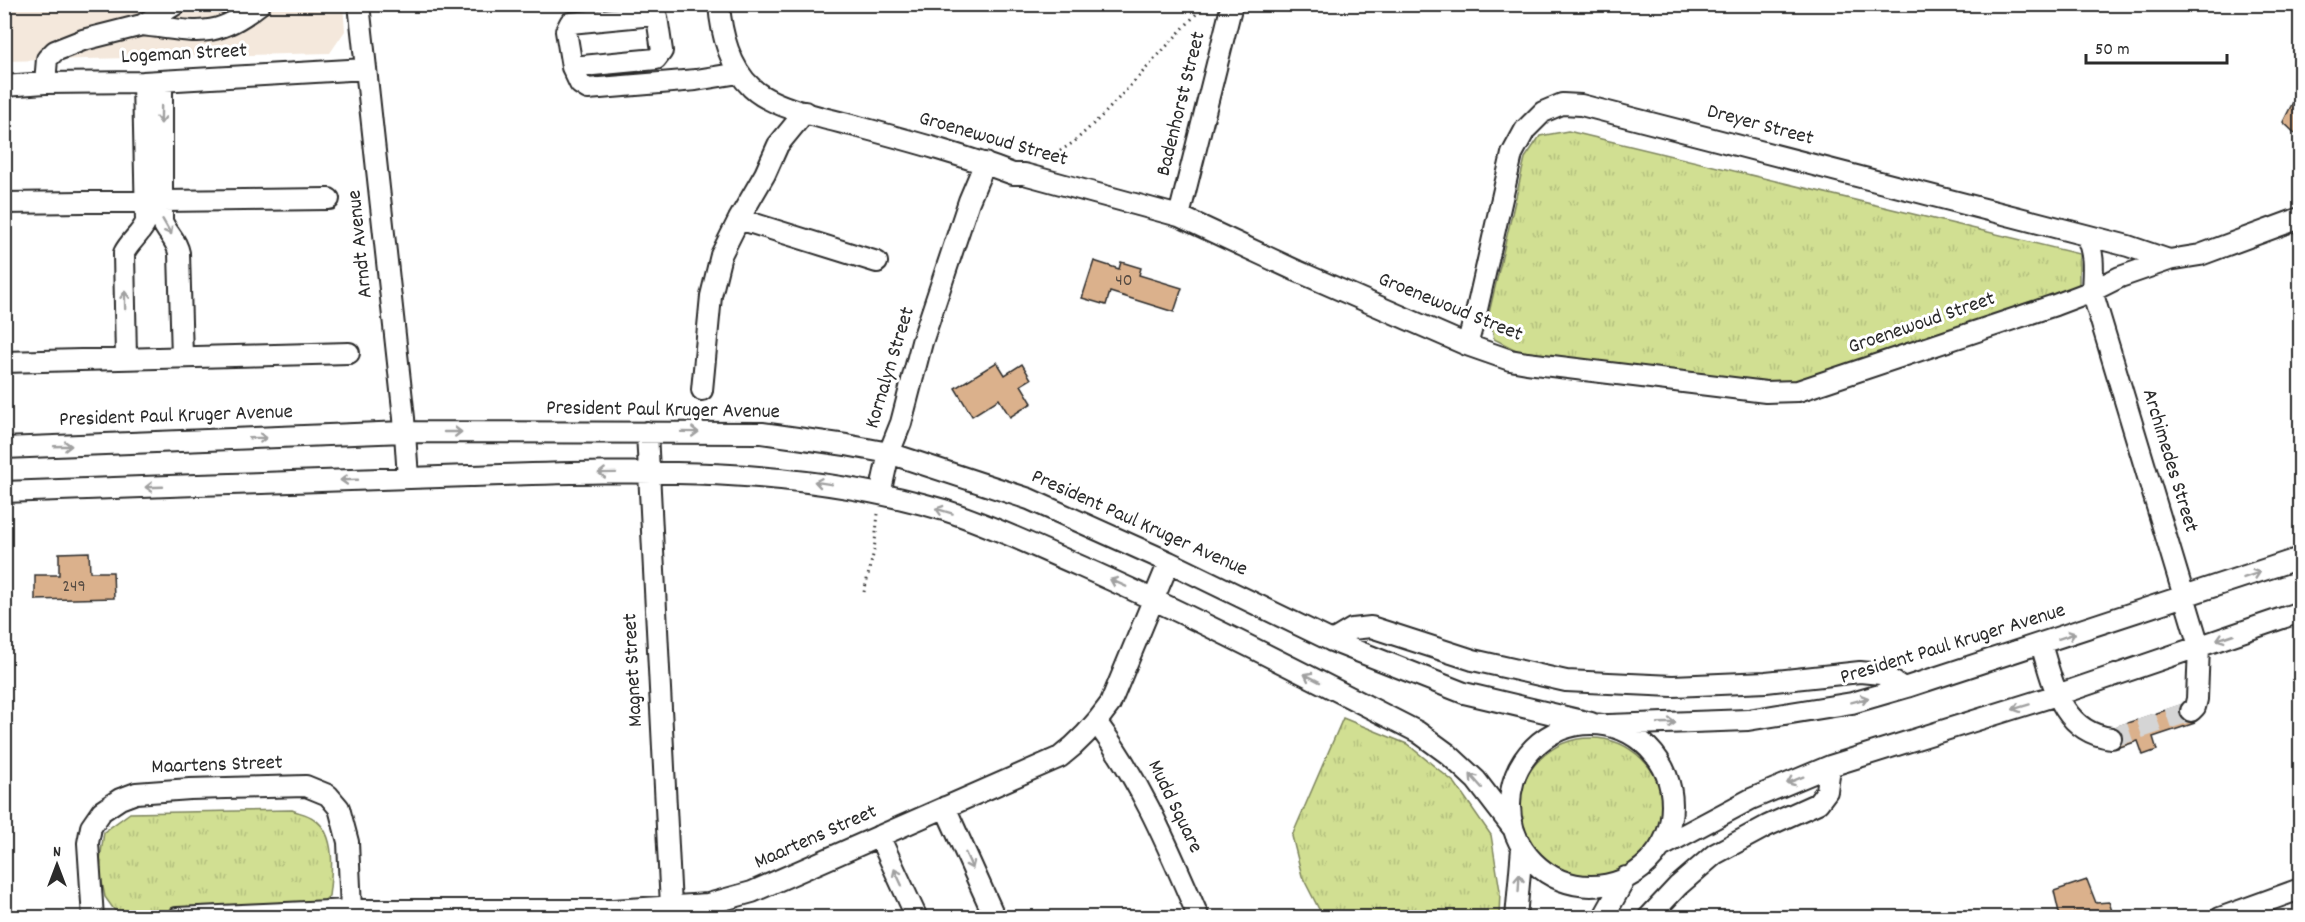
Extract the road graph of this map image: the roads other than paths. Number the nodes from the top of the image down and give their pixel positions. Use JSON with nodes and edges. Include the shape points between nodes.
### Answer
{"nodes":[{"id":1,"x":176,"y":4,"type":"edge"},
{"id":2,"x":260,"y":4,"type":"edge"},
{"id":3,"x":359,"y":4,"type":"edge"},
{"id":4,"x":719,"y":4,"type":"edge"},
{"id":5,"x":1232,"y":4,"type":"edge"},
{"id":6,"x":142,"y":25,"type":"junction"},
{"id":7,"x":572,"y":67,"type":"junction"},
{"id":8,"x":366,"y":69,"type":"junction"},
{"id":9,"x":738,"y":73,"type":"junction"},
{"id":10,"x":153,"y":82,"type":"junction"},
{"id":11,"x":45,"y":83,"type":"junction"},
{"id":12,"x":4,"y":86,"type":"edge"},
{"id":13,"x":805,"y":112,"type":"junction"},
{"id":14,"x":985,"y":163,"type":"junction"},
{"id":15,"x":329,"y":199,"type":"dead end"},
{"id":16,"x":153,"y":201,"type":"junction"},
{"id":17,"x":4,"y":203,"type":"edge"},
{"id":18,"x":1179,"y":216,"type":"junction"},
{"id":19,"x":2301,"y":218,"type":"edge"},
{"id":20,"x":738,"y":219,"type":"junction"},
{"id":21,"x":2086,"y":236,"type":"junction"},
{"id":22,"x":2169,"y":260,"type":"junction"},
{"id":23,"x":877,"y":262,"type":"dead end"},
{"id":24,"x":2092,"y":291,"type":"junction"},
{"id":25,"x":1477,"y":309,"type":"junction"},
{"id":26,"x":1467,"y":345,"type":"junction"},
{"id":27,"x":349,"y":353,"type":"dead end"},
{"id":28,"x":1489,"y":353,"type":"junction"},
{"id":29,"x":182,"y":357,"type":"junction"},
{"id":30,"x":126,"y":359,"type":"junction"},
{"id":31,"x":4,"y":362,"type":"edge"},
{"id":32,"x":702,"y":390,"type":"dead end"},
{"id":33,"x":404,"y":432,"type":"junction"},
{"id":34,"x":647,"y":432,"type":"junction"},
{"id":35,"x":4,"y":448,"type":"edge"},
{"id":36,"x":889,"y":453,"type":"junction"},
{"id":37,"x":649,"y":473,"type":"junction"},
{"id":38,"x":408,"y":478,"type":"junction"},
{"id":39,"x":4,"y":492,"type":"edge"},
{"id":40,"x":880,"y":494,"type":"junction"},
{"id":41,"x":2301,"y":558,"type":"edge"},
{"id":42,"x":1169,"y":562,"type":"junction"},
{"id":43,"x":2184,"y":597,"type":"junction"},
{"id":44,"x":1154,"y":599,"type":"junction"},
{"id":45,"x":2301,"y":612,"type":"edge"},
{"id":46,"x":1332,"y":641,"type":"junction"},
{"id":47,"x":2041,"y":644,"type":"junction"},
{"id":48,"x":2199,"y":646,"type":"junction"},
{"id":49,"x":1907,"y":687,"type":"junction"},
{"id":50,"x":2057,"y":695,"type":"junction"},
{"id":51,"x":2191,"y":711,"type":"dead end"},
{"id":52,"x":1097,"y":723,"type":"junction"},
{"id":53,"x":1600,"y":724,"type":"junction"},
{"id":54,"x":2111,"y":738,"type":"tunnel mouth"},
{"id":55,"x":1830,"y":766,"type":"junction"},
{"id":56,"x":945,"y":807,"type":"junction"},
{"id":57,"x":1512,"y":826,"type":"junction"},
{"id":58,"x":879,"y":836,"type":"junction"},
{"id":59,"x":1661,"y":847,"type":"junction"},
{"id":60,"x":1522,"y":848,"type":"junction"},
{"id":61,"x":1626,"y":877,"type":"junction"},
{"id":62,"x":2301,"y":889,"type":"edge"},
{"id":63,"x":351,"y":910,"type":"junction"},
{"id":64,"x":672,"y":914,"type":"edge"},
{"id":65,"x":93,"y":918,"type":"edge"},
{"id":66,"x":177,"y":918,"type":"edge"},
{"id":67,"x":917,"y":918,"type":"edge"},
{"id":68,"x":995,"y":918,"type":"edge"},
{"id":69,"x":1199,"y":918,"type":"edge"},
{"id":70,"x":1516,"y":918,"type":"edge"},
{"id":71,"x":1603,"y":918,"type":"edge"},
{"id":72,"x":1648,"y":918,"type":"edge"},
{"id":73,"x":2220,"y":918,"type":"edge"}],
"edges":[{"from":1,"to":6,"type":"street"},
{"from":2,"to":6,"type":"street","via":[[225,28],[201,32]]},
{"from":3,"to":8,"type":"street","name":"Arndt Avenue"},
{"from":4,"to":9,"type":"street","name":"Groenewoud Street","via":[[720,19]]},
{"from":5,"to":18,"type":"street","name":"Badenhorst Street"},
{"from":6,"to":11,"type":"street","via":[[55,51],[47,59]]},
{"from":7,"to":7,"type":"street","via":[[566,31],[570,23],[657,17],[662,51],[656,58]]},
{"from":7,"to":9,"type":"street","via":[[580,84],[588,89]]},
{"from":8,"to":10,"type":"street","name":"Logeman Street"},
{"from":8,"to":33,"type":"street","name":"Arndt Avenue"},
{"from":9,"to":13,"type":"street","name":"Groenewoud Street","via":[[763,97]]},
{"from":10,"to":11,"type":"street","name":"Logeman Street"},
{"from":10,"to":16,"type":"street"},
{"from":11,"to":12,"type":"street","name":"Logeman Street"},
{"from":13,"to":14,"type":"street","name":"Groenewoud Street"},
{"from":13,"to":20,"type":"street","via":[[778,146]]},
{"from":14,"to":18,"type":"street","name":"Groenewoud Street","via":[[1013,174]]},
{"from":14,"to":36,"type":"street","name":"Kornalyn Street","via":[[922,342]]},
{"from":15,"to":16,"type":"street"},
{"from":16,"to":17,"type":"street"},
{"from":16,"to":29,"type":"street","one_way":true,"via":[[164,228],[177,242]]},
{"from":30,"to":16,"type":"street","one_way":true,"via":[[124,253],[130,241],[143,230]]},
{"from":18,"to":26,"type":"street","name":"Groenewoud Street"},
{"from":19,"to":22,"type":"street","name":"Groenewoud Street","via":[[2200,255]]},
{"from":20,"to":23,"type":"street"},
{"from":20,"to":32,"type":"street","via":[[721,255],[711,296]]},
{"from":21,"to":22,"type":"street","name":"Dreyer Street"},
{"from":21,"to":24,"type":"street","via":[[2094,259]]},
{"from":21,"to":25,"type":"street","name":"Dreyer Street","via":[[1581,105],[1562,104],[1543,111],[1525,130],[1512,154]]},
{"from":22,"to":24,"type":"street","name":"Groenewoud Street"},
{"from":24,"to":28,"type":"street","name":"Groenewoud Street","via":[[1812,387],[1787,392],[1527,363]]},
{"from":24,"to":43,"type":"street","name":"Archimedes Street"},
{"from":25,"to":26,"type":"street","name":"Dreyer Street"},
{"from":25,"to":28,"type":"street","name":"Dreyer Street"},
{"from":26,"to":28,"type":"street","name":"Groenewoud Street"},
{"from":27,"to":29,"type":"street"},
{"from":29,"to":30,"type":"street"},
{"from":30,"to":31,"type":"street"},
{"from":33,"to":34,"type":"street","name":"President Paul Kruger Avenue","one_way":true},
{"from":35,"to":33,"type":"street","name":"President Paul Kruger Avenue","one_way":true},
{"from":33,"to":38,"type":"street","name":"Arndt Avenue"},
{"from":34,"to":36,"type":"street","name":"President Paul Kruger Avenue","one_way":true,"via":[[762,433]]},
{"from":34,"to":37,"type":"street","name":"Magnet Street"},
{"from":36,"to":40,"type":"street","name":"Kornalyn Street"},
{"from":36,"to":42,"type":"street","name":"President Paul Kruger Avenue","via":[[1029,499]]},
{"from":37,"to":38,"type":"street","one_way":true},
{"from":40,"to":37,"type":"street","one_way":true,"via":[[791,478]]},
{"from":37,"to":64,"type":"street","name":"Magnet Street"},
{"from":38,"to":39,"type":"street","one_way":true},
{"from":44,"to":40,"type":"street","one_way":true,"via":[[999,530]]},
{"from":43,"to":41,"type":"street","name":"President Paul Kruger Avenue","one_way":true},
{"from":42,"to":44,"type":"street","name":"Maartens Street"},
{"from":42,"to":46,"type":"street","name":"President Paul Kruger Avenue"},
{"from":47,"to":43,"type":"street","name":"President Paul Kruger Avenue","one_way":true},
{"from":43,"to":48,"type":"street","name":"Archimedes Street"},
{"from":44,"to":52,"type":"street","name":"Maartens Street","via":[[1110,704]]},
{"from":57,"to":44,"type":"street","one_way":true,"via":[[1476,780],[1418,732]]},
{"from":45,"to":48,"type":"street","one_way":true},
{"from":46,"to":49,"type":"street","via":[[1352,629],[1371,627],[1473,660],[1566,681],[1673,686],[1860,672],[1881,674]]},
{"from":46,"to":53,"type":"street","name":"President Paul Kruger Avenue","via":[[1464,693]]},
{"from":47,"to":49,"type":"street","name":"President Paul Kruger Avenue"},
{"from":47,"to":50,"type":"street"},
{"from":48,"to":50,"type":"street"},
{"from":48,"to":51,"type":"street","name":"Archimedes Street","via":[[2197,699]]},
{"from":53,"to":49,"type":"street","name":"President Paul Kruger Avenue","one_way":true,"via":[[1748,720],[1852,703]]},
{"from":50,"to":54,"type":"street","via":[[2078,726],[2095,736]]},
{"from":50,"to":55,"type":"street","one_way":true},
{"from":52,"to":56,"type":"street","name":"Maartens Street","via":[[1060,757]]},
{"from":52,"to":69,"type":"street","name":"Mudd Square","via":[[1136,779]]},
{"from":53,"to":57,"type":"street","via":[[1561,729],[1536,744],[1518,768],[1509,797]]},
{"from":53,"to":59,"type":"street","via":[[1633,734],[1653,751],[1666,773],[1673,798],[1671,823]]},
{"from":55,"to":59,"type":"street","one_way":true,"via":[[1751,798]]},
{"from":55,"to":72,"type":"street","via":[[1827,791],[1818,803],[1715,854]]},
{"from":56,"to":58,"type":"street","name":"Maartens Street"},
{"from":56,"to":68,"type":"street","one_way":true},
{"from":57,"to":60,"type":"street"},
{"from":58,"to":64,"type":"street","name":"Maartens Street","via":[[753,892]]},
{"from":67,"to":58,"type":"street","one_way":true},
{"from":59,"to":61,"type":"street","via":[[1640,870]]},
{"from":60,"to":61,"type":"street","via":[[1539,868],[1563,881],[1589,886],[1616,883]]},
{"from":70,"to":60,"type":"street","one_way":true},
{"from":61,"to":71,"type":"street"},
{"from":62,"to":73,"type":"street"},
{"from":63,"to":64,"type":"street","name":"Maartens Street","via":[[614,910]]},
{"from":63,"to":65,"type":"street","name":"Maartens Street","via":[[348,842],[339,808],[328,795],[306,786],[190,789],[136,793],[102,811],[91,826],[88,843]]},
{"from":63,"to":66,"type":"street","name":"Maartens Street"}]}
